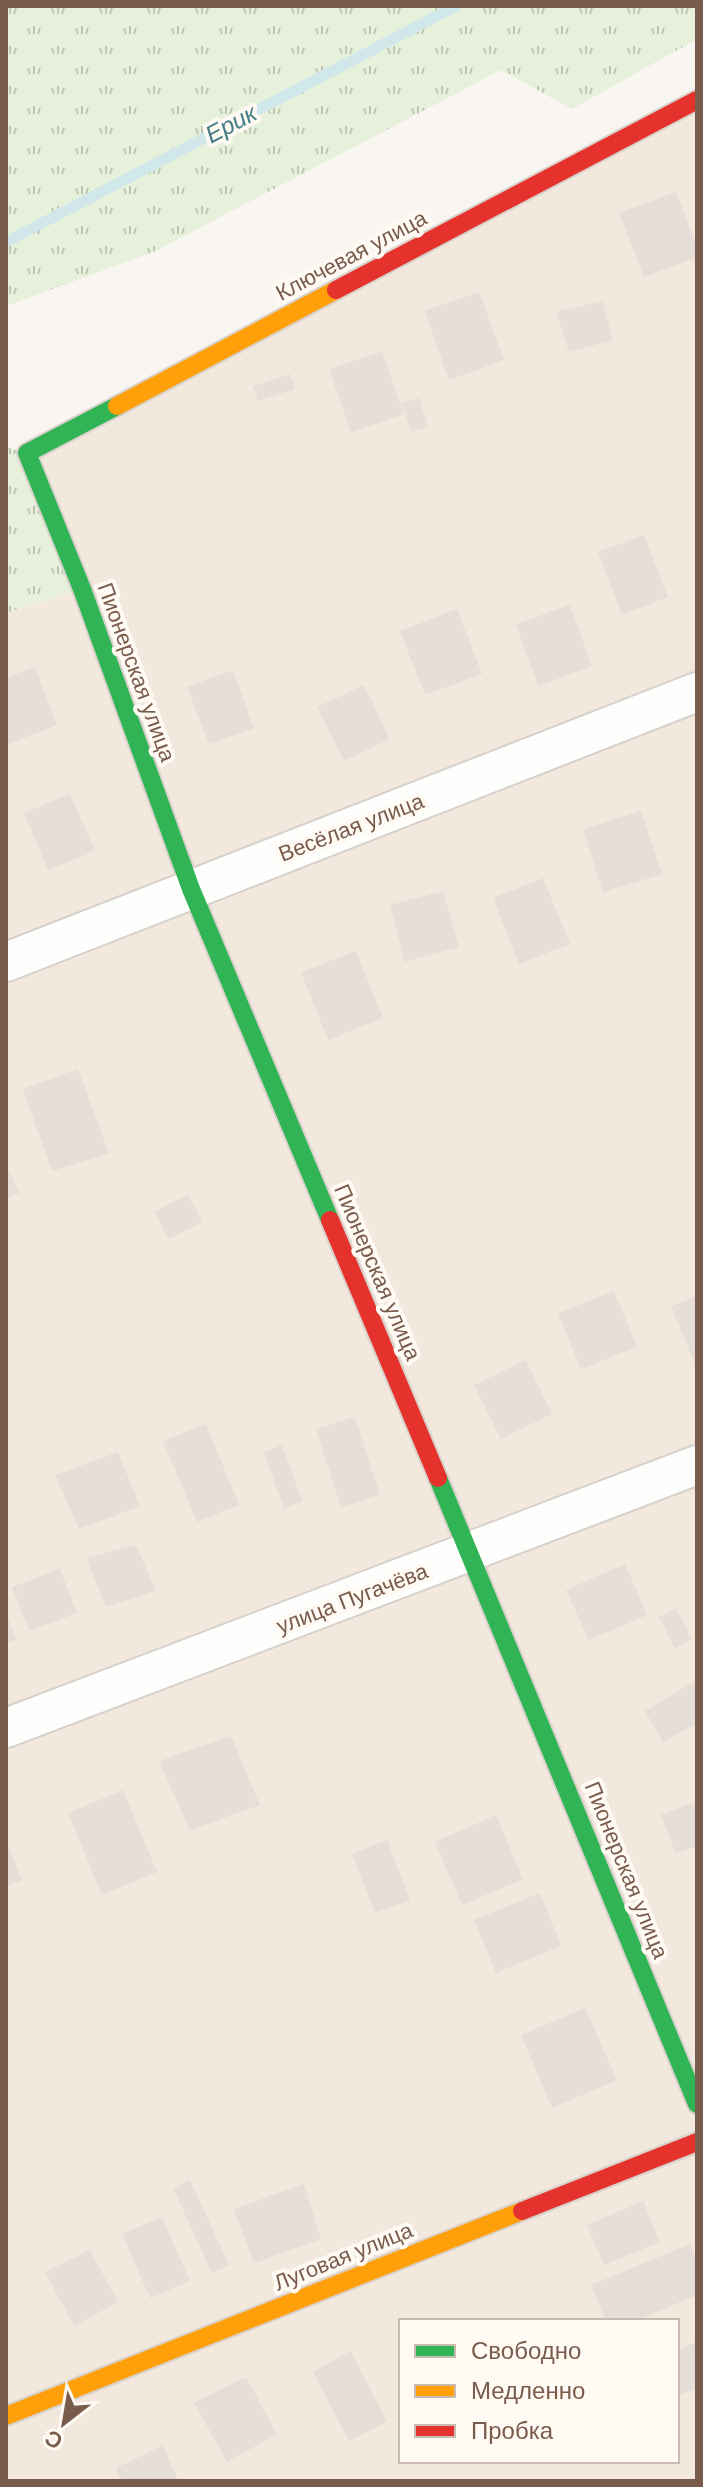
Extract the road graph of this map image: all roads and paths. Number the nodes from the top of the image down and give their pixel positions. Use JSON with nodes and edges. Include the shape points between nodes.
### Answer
{"nodes":[{"id":1,"x":697,"y":100,"type":"edge"},
{"id":2,"x":27,"y":453,"type":"joint"},
{"id":3,"x":697,"y":692,"type":"edge"},
{"id":4,"x":191,"y":889,"type":"junction"},
{"id":5,"x":6,"y":962,"type":"edge"},
{"id":6,"x":697,"y":1465,"type":"edge"},
{"id":7,"x":470,"y":1553,"type":"junction"},
{"id":8,"x":6,"y":1728,"type":"edge"},
{"id":9,"x":697,"y":2104,"type":"edge"},
{"id":10,"x":697,"y":2142,"type":"edge"},
{"id":11,"x":6,"y":2416,"type":"edge"}],
"edges":[{"from":1,"to":2,"type":"street","name":"Ключевая улица"},
{"from":2,"to":4,"type":"street","name":"Пионерская улица"},
{"from":3,"to":4,"type":"street","name":"Весёлая улица"},
{"from":4,"to":5,"type":"street","name":"Весёлая улица"},
{"from":4,"to":7,"type":"street","name":"Пионерская улица"},
{"from":6,"to":7,"type":"street","name":"улица Пугачёва"},
{"from":7,"to":8,"type":"street","name":"улица Пугачёва"},
{"from":7,"to":9,"type":"street","name":"Пионерская улица"},
{"from":10,"to":11,"type":"street","name":"Луговая улица"}]}
